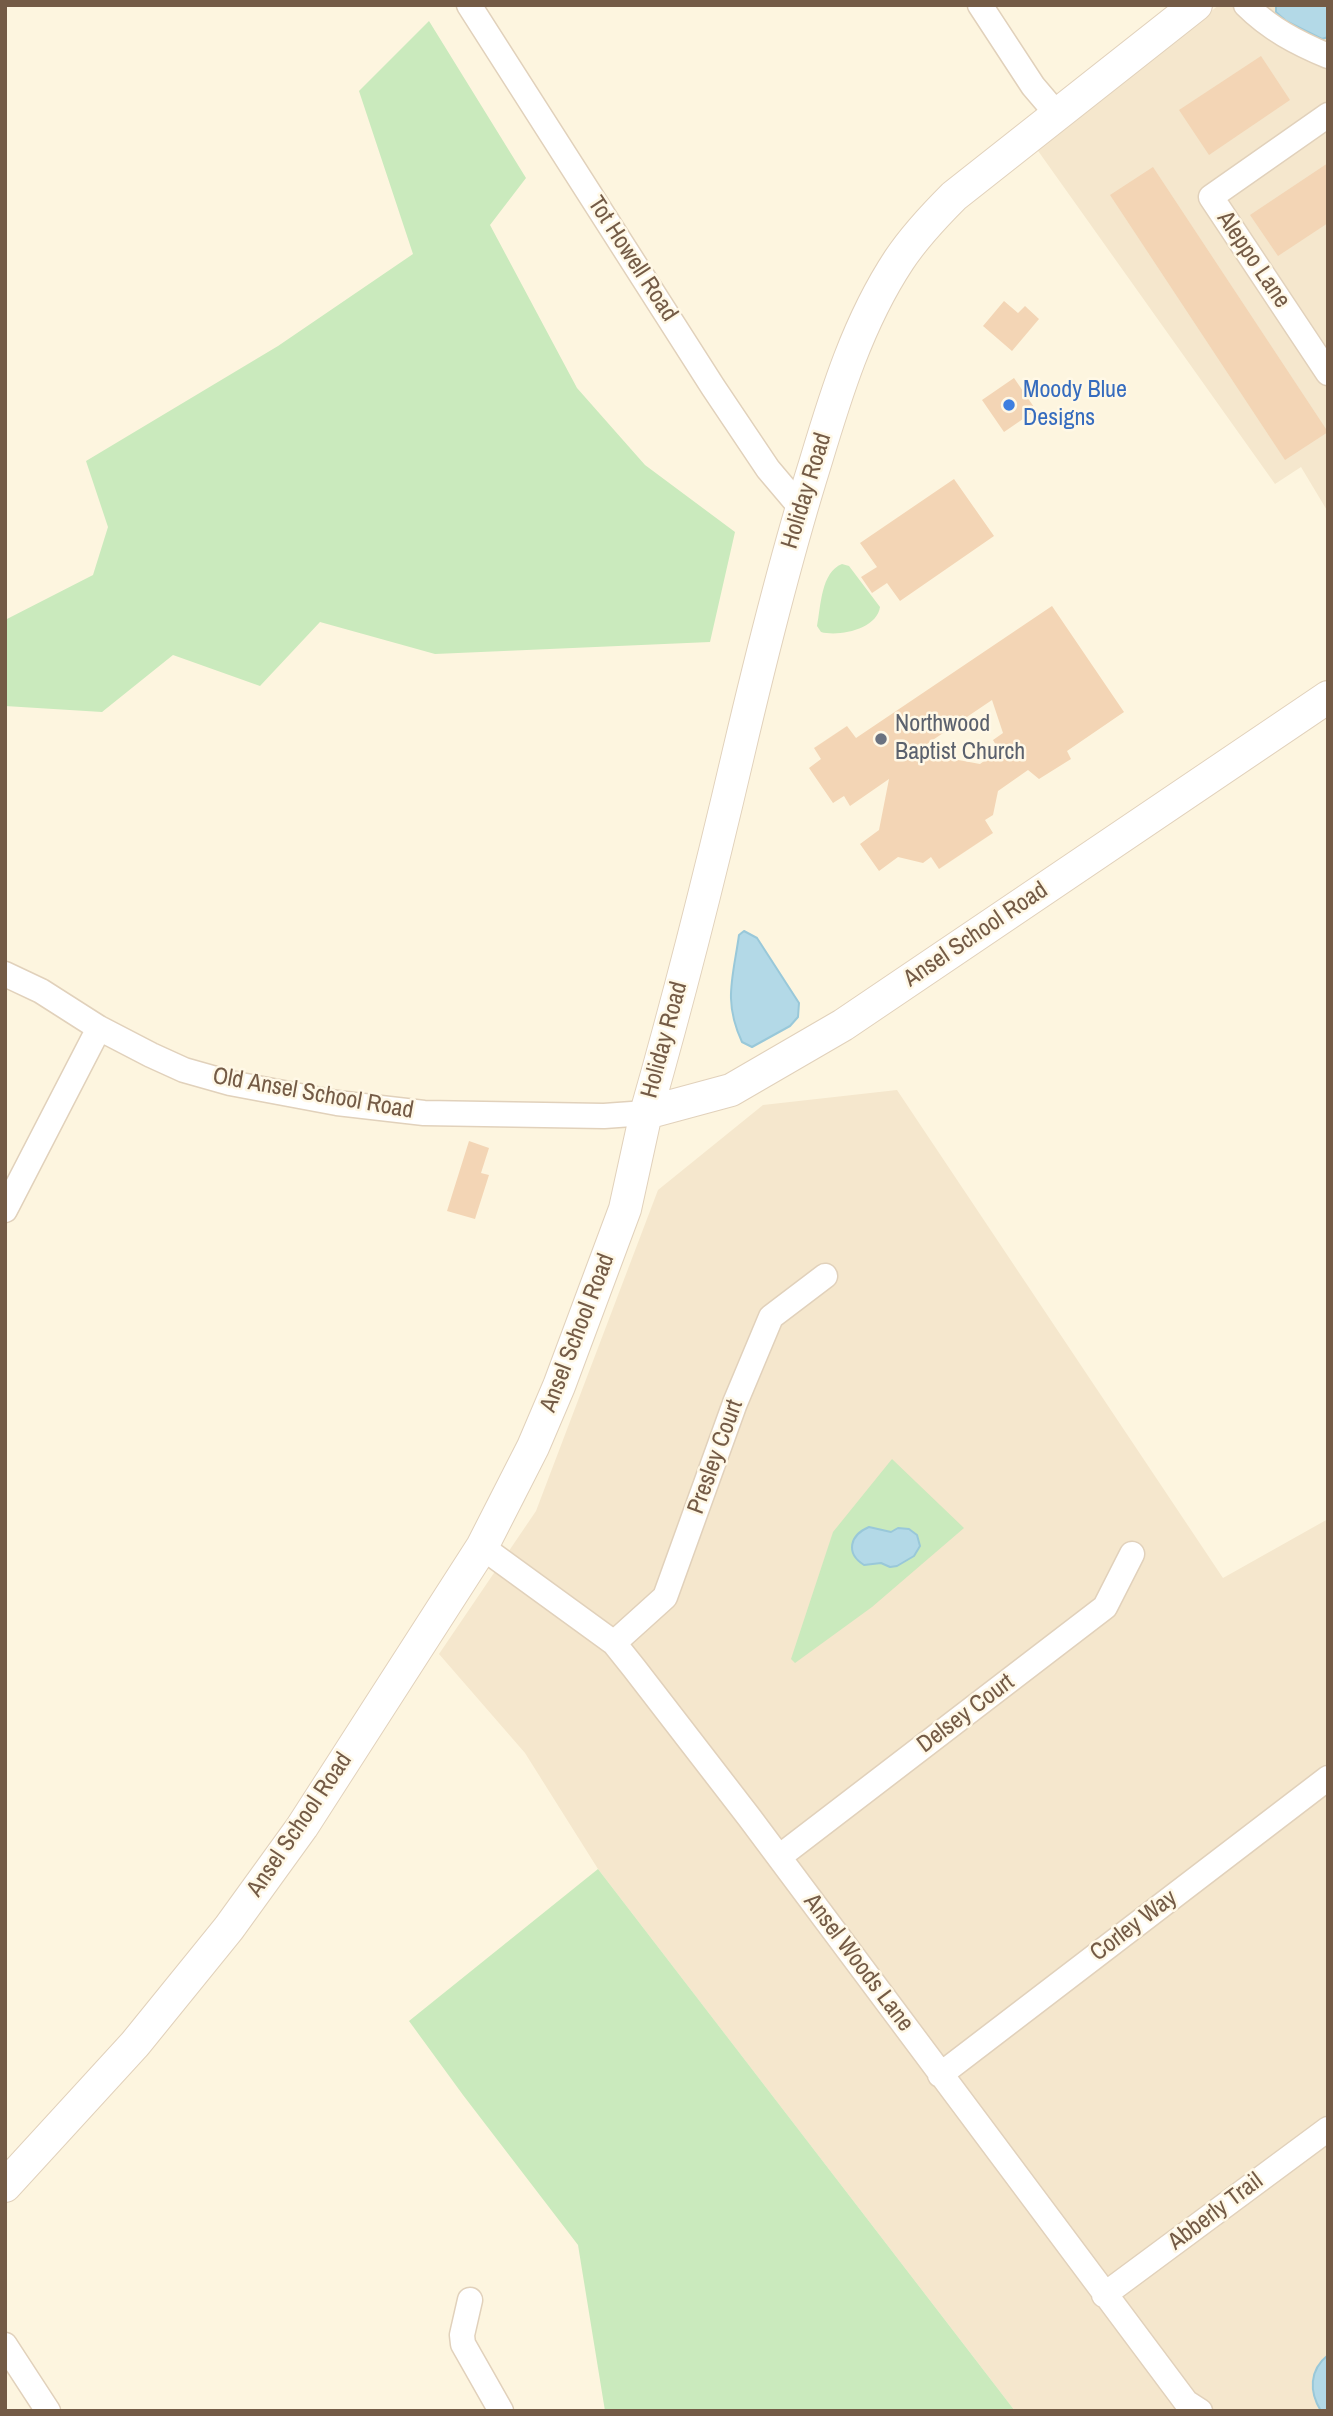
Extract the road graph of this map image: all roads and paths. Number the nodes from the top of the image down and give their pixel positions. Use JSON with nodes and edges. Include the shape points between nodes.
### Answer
{"nodes":[{"id":1,"x":469,"y":5,"type":"edge"},
{"id":2,"x":980,"y":5,"type":"edge"},
{"id":3,"x":1196,"y":5,"type":"edge"},
{"id":4,"x":1246,"y":5,"type":"edge"},
{"id":5,"x":1328,"y":56,"type":"edge"},
{"id":6,"x":1056,"y":113,"type":"junction"},
{"id":7,"x":1328,"y":115,"type":"edge"},
{"id":8,"x":1328,"y":373,"type":"edge"},
{"id":9,"x":801,"y":508,"type":"junction"},
{"id":10,"x":1328,"y":697,"type":"edge"},
{"id":11,"x":5,"y":974,"type":"edge"},
{"id":12,"x":99,"y":1028,"type":"junction"},
{"id":13,"x":646,"y":1113,"type":"junction"},
{"id":14,"x":5,"y":1210,"type":"edge"},
{"id":15,"x":825,"y":1276,"type":"dead end"},
{"id":16,"x":482,"y":1547,"type":"junction"},
{"id":17,"x":1132,"y":1554,"type":"dead end"},
{"id":18,"x":614,"y":1643,"type":"junction"},
{"id":19,"x":1328,"y":1778,"type":"edge"},
{"id":20,"x":779,"y":1857,"type":"junction"},
{"id":21,"x":940,"y":2075,"type":"junction"},
{"id":22,"x":1328,"y":2129,"type":"edge"},
{"id":23,"x":5,"y":2186,"type":"edge"},
{"id":24,"x":1104,"y":2295,"type":"junction"},
{"id":25,"x":470,"y":2300,"type":"dead end"},
{"id":26,"x":5,"y":2345,"type":"edge"},
{"id":27,"x":48,"y":2411,"type":"edge"},
{"id":28,"x":501,"y":2411,"type":"edge"},
{"id":29,"x":1200,"y":2411,"type":"edge"}],
"edges":[{"from":1,"to":9,"type":"street","name":"Tot Howell Road","via":[[713,387],[768,469]]},
{"from":2,"to":6,"type":"street"},
{"from":3,"to":6,"type":"street","name":"Holiday Road"},
{"from":4,"to":5,"type":"street","via":[[1295,43]]},
{"from":6,"to":9,"type":"street","name":"Holiday Road","via":[[954,195],[899,260],[849,360]]},
{"from":7,"to":8,"type":"street","name":"Aleppo Lane","via":[[1211,197]]},
{"from":9,"to":13,"type":"street","name":"Holiday Road"},
{"from":10,"to":13,"type":"street","name":"Ansel School Road","via":[[843,1025],[731,1090]]},
{"from":11,"to":12,"type":"street","name":"Old Ansel School Road"},
{"from":12,"to":13,"type":"street","name":"Old Ansel School Road","via":[[213,1079],[337,1103],[424,1112]]},
{"from":12,"to":14,"type":"street"},
{"from":13,"to":16,"type":"street","name":"Ansel School Road","via":[[625,1209],[559,1386]]},
{"from":15,"to":18,"type":"street","name":"Presley Court","via":[[771,1317],[734,1403],[665,1597]]},
{"from":16,"to":18,"type":"street","name":"Ansel Woods Lane"},
{"from":16,"to":23,"type":"street","name":"Ansel School Road","via":[[302,1827],[229,1927],[135,2044]]},
{"from":17,"to":20,"type":"street","name":"Delsey Court","via":[[1105,1607]]},
{"from":18,"to":20,"type":"street","name":"Ansel Woods Lane"},
{"from":19,"to":21,"type":"street","name":"Corley Way"},
{"from":20,"to":21,"type":"street","name":"Ansel Woods Lane"},
{"from":21,"to":24,"type":"street","name":"Ansel Woods Lane"},
{"from":22,"to":24,"type":"street","name":"Abberly Trail"},
{"from":24,"to":29,"type":"street","name":"Ansel Woods Lane","via":[[1186,2402]]},
{"from":25,"to":28,"type":"street","via":[[463,2344]]},
{"from":26,"to":27,"type":"street"}]}
